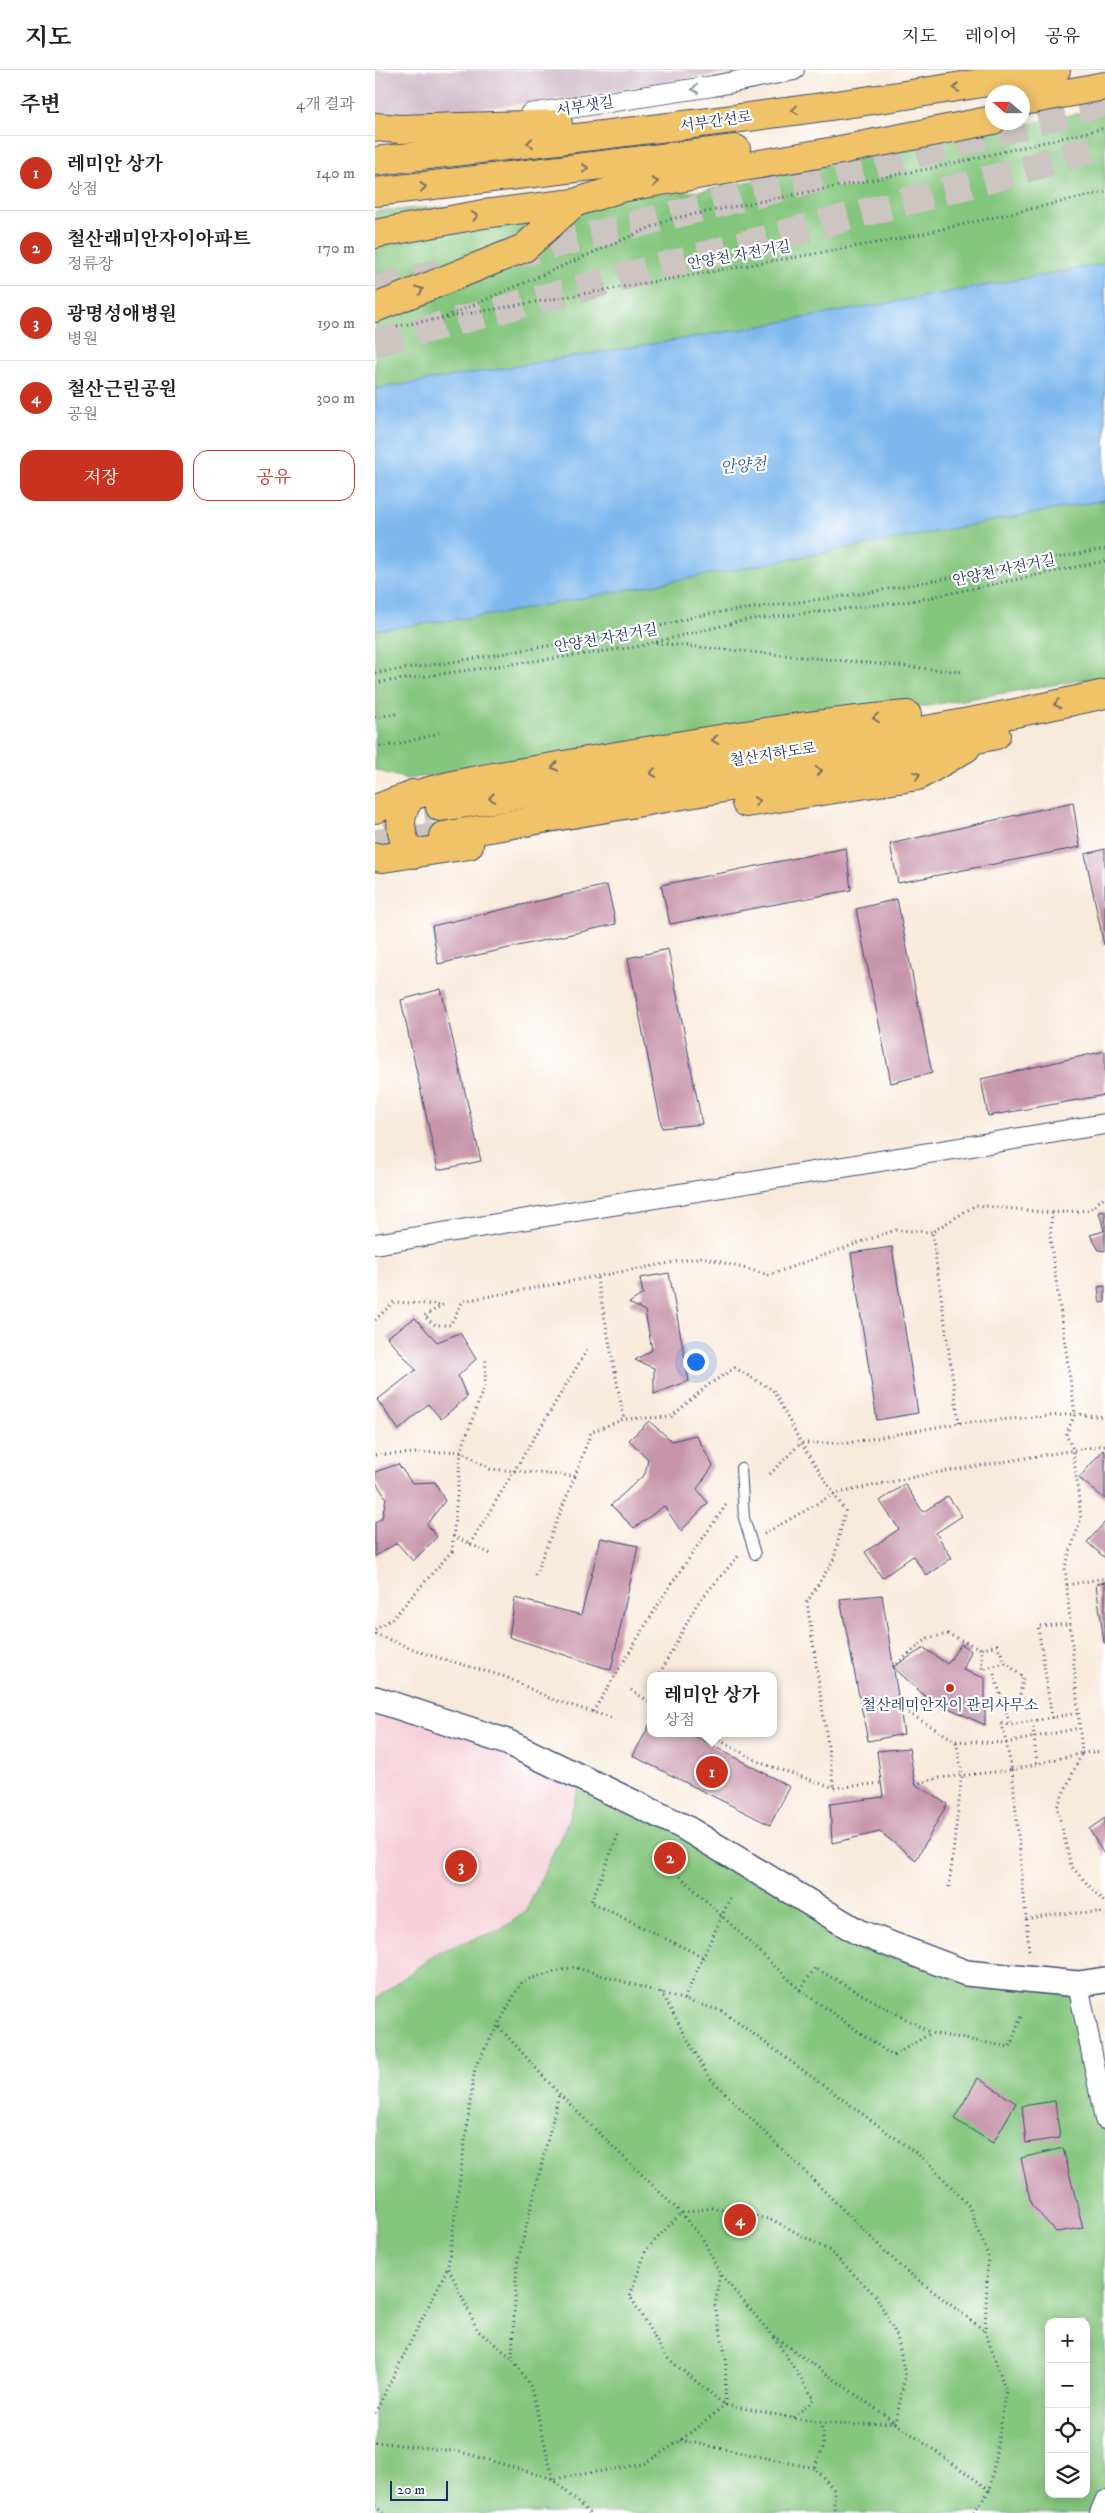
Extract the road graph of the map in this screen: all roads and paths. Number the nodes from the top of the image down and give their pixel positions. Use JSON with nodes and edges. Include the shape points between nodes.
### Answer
{"nodes":[{"id":1,"x":795,"y":70,"type":"edge"},
{"id":2,"x":1056,"y":70,"type":"edge"},
{"id":3,"x":1101,"y":87,"type":"edge"},
{"id":4,"x":1030,"y":100,"type":"edge"},
{"id":5,"x":985,"y":108,"type":"edge"},
{"id":6,"x":1030,"y":112,"type":"edge"},
{"id":7,"x":755,"y":115,"type":"junction"},
{"id":8,"x":985,"y":122,"type":"edge"},
{"id":9,"x":1105,"y":128,"type":"edge"},
{"id":10,"x":383,"y":130,"type":"edge"},
{"id":11,"x":375,"y":161,"type":"edge"},
{"id":12,"x":375,"y":192,"type":"edge"},
{"id":13,"x":1105,"y":192,"type":"edge"},
{"id":14,"x":573,"y":203,"type":"junction"},
{"id":15,"x":375,"y":234,"type":"edge"},
{"id":16,"x":385,"y":317,"type":"edge"},
{"id":17,"x":441,"y":320,"type":"junction"},
{"id":18,"x":1105,"y":549,"type":"edge"},
{"id":19,"x":1105,"y":561,"type":"edge"},
{"id":20,"x":653,"y":642,"type":"junction"},
{"id":21,"x":962,"y":672,"type":"dead end"},
{"id":22,"x":375,"y":673,"type":"edge"},
{"id":23,"x":375,"y":684,"type":"edge"},
{"id":24,"x":1105,"y":694,"type":"edge"},
{"id":25,"x":1105,"y":713,"type":"edge"},
{"id":26,"x":397,"y":714,"type":"dead end"},
{"id":27,"x":375,"y":717,"type":"edge"},
{"id":28,"x":981,"y":728,"type":"junction"},
{"id":29,"x":439,"y":733,"type":"dead end"},
{"id":30,"x":375,"y":746,"type":"edge"},
{"id":31,"x":375,"y":787,"type":"edge"},
{"id":32,"x":427,"y":797,"type":"junction"},
{"id":33,"x":375,"y":809,"type":"edge"},
{"id":34,"x":443,"y":836,"type":"tunnel mouth"},
{"id":35,"x":415,"y":854,"type":"junction"},
{"id":36,"x":378,"y":860,"type":"edge"},
{"id":37,"x":1105,"y":1124,"type":"edge"},
{"id":38,"x":1105,"y":1196,"type":"edge"},
{"id":39,"x":1052,"y":1213,"type":"junction"},
{"id":40,"x":932,"y":1232,"type":"junction"},
{"id":41,"x":375,"y":1244,"type":"edge"},
{"id":42,"x":597,"y":1278,"type":"junction"},
{"id":43,"x":375,"y":1320,"type":"edge"},
{"id":44,"x":587,"y":1350,"type":"dead end"},
{"id":45,"x":486,"y":1357,"type":"dead end"},
{"id":46,"x":1075,"y":1414,"type":"junction"},
{"id":47,"x":1105,"y":1417,"type":"edge"},
{"id":48,"x":624,"y":1419,"type":"junction"},
{"id":49,"x":959,"y":1422,"type":"junction"},
{"id":50,"x":801,"y":1444,"type":"junction"},
{"id":51,"x":1105,"y":1446,"type":"edge"},
{"id":52,"x":1073,"y":1449,"type":"junction"},
{"id":53,"x":461,"y":1451,"type":"junction"},
{"id":54,"x":375,"y":1455,"type":"edge"},
{"id":55,"x":741,"y":1468,"type":"dead end"},
{"id":56,"x":770,"y":1474,"type":"dead end"},
{"id":57,"x":575,"y":1476,"type":"junction"},
{"id":58,"x":734,"y":1494,"type":"dead end"},
{"id":59,"x":834,"y":1494,"type":"junction"},
{"id":60,"x":453,"y":1536,"type":"junction"},
{"id":61,"x":752,"y":1542,"type":"junction"},
{"id":62,"x":470,"y":1544,"type":"junction"},
{"id":63,"x":491,"y":1554,"type":"dead end"},
{"id":64,"x":755,"y":1554,"type":"dead end"},
{"id":65,"x":535,"y":1575,"type":"dead end"},
{"id":66,"x":1105,"y":1578,"type":"edge"},
{"id":67,"x":1067,"y":1585,"type":"junction"},
{"id":68,"x":1070,"y":1624,"type":"junction"},
{"id":69,"x":375,"y":1630,"type":"edge"},
{"id":70,"x":375,"y":1634,"type":"edge"},
{"id":71,"x":981,"y":1649,"type":"junction"},
{"id":72,"x":1007,"y":1663,"type":"junction"},
{"id":73,"x":893,"y":1667,"type":"dead end"},
{"id":74,"x":661,"y":1672,"type":"edge"},
{"id":75,"x":994,"y":1674,"type":"dead end"},
{"id":76,"x":631,"y":1690,"type":"dead end"},
{"id":77,"x":375,"y":1699,"type":"edge"},
{"id":78,"x":647,"y":1700,"type":"edge"},
{"id":79,"x":1018,"y":1707,"type":"dead end"},
{"id":80,"x":900,"y":1708,"type":"dead end"},
{"id":81,"x":593,"y":1712,"type":"junction"},
{"id":82,"x":1078,"y":1713,"type":"junction"},
{"id":83,"x":1052,"y":1718,"type":"junction"},
{"id":84,"x":615,"y":1719,"type":"dead end"},
{"id":85,"x":1010,"y":1725,"type":"junction"},
{"id":86,"x":1033,"y":1727,"type":"dead end"},
{"id":87,"x":1079,"y":1728,"type":"junction"},
{"id":88,"x":713,"y":1737,"type":"edge"},
{"id":89,"x":956,"y":1741,"type":"junction"},
{"id":90,"x":1006,"y":1744,"type":"junction"},
{"id":91,"x":1105,"y":1751,"type":"edge"},
{"id":92,"x":1082,"y":1753,"type":"junction"},
{"id":93,"x":1037,"y":1764,"type":"junction"},
{"id":94,"x":1012,"y":1770,"type":"junction"},
{"id":95,"x":962,"y":1775,"type":"junction"},
{"id":96,"x":881,"y":1783,"type":"dead end"},
{"id":97,"x":915,"y":1784,"type":"dead end"},
{"id":98,"x":834,"y":1788,"type":"junction"},
{"id":99,"x":619,"y":1836,"type":"dead end"},
{"id":100,"x":662,"y":1859,"type":"dead end"},
{"id":101,"x":949,"y":1887,"type":"dead end"},
{"id":102,"x":731,"y":1896,"type":"dead end"},
{"id":103,"x":1105,"y":1903,"type":"edge"},
{"id":104,"x":1105,"y":1915,"type":"edge"},
{"id":105,"x":1026,"y":1919,"type":"junction"},
{"id":106,"x":1029,"y":1950,"type":"dead end"},
{"id":107,"x":703,"y":1957,"type":"junction"},
{"id":108,"x":1105,"y":1980,"type":"edge"},
{"id":109,"x":1078,"y":1984,"type":"junction"},
{"id":110,"x":800,"y":1990,"type":"junction"},
{"id":111,"x":661,"y":1991,"type":"junction"},
{"id":112,"x":684,"y":1999,"type":"junction"},
{"id":113,"x":1021,"y":2016,"type":"dead end"},
{"id":114,"x":499,"y":2027,"type":"junction"},
{"id":115,"x":931,"y":2033,"type":"junction"},
{"id":116,"x":559,"y":2094,"type":"junction"},
{"id":117,"x":1105,"y":2119,"type":"edge"},
{"id":118,"x":681,"y":2213,"type":"junction"},
{"id":119,"x":448,"y":2267,"type":"junction"},
{"id":120,"x":721,"y":2274,"type":"junction"},
{"id":121,"x":985,"y":2331,"type":"junction"},
{"id":122,"x":772,"y":2334,"type":"junction"},
{"id":123,"x":512,"y":2358,"type":"junction"},
{"id":124,"x":725,"y":2405,"type":"junction"},
{"id":125,"x":375,"y":2413,"type":"edge"},
{"id":126,"x":793,"y":2418,"type":"junction"},
{"id":127,"x":896,"y":2422,"type":"junction"},
{"id":128,"x":821,"y":2423,"type":"junction"},
{"id":129,"x":681,"y":2440,"type":"junction"},
{"id":130,"x":375,"y":2442,"type":"edge"},
{"id":131,"x":814,"y":2468,"type":"junction"},
{"id":132,"x":553,"y":2479,"type":"junction"},
{"id":133,"x":991,"y":2490,"type":"junction"},
{"id":134,"x":1105,"y":2501,"type":"edge"},
{"id":135,"x":375,"y":2506,"type":"edge"},
{"id":136,"x":383,"y":2513,"type":"edge"},
{"id":137,"x":589,"y":2513,"type":"edge"},
{"id":138,"x":834,"y":2513,"type":"edge"},
{"id":139,"x":973,"y":2513,"type":"edge"},
{"id":140,"x":1100,"y":2513,"type":"edge"}],
"edges":[{"from":1,"to":10,"type":"street","name":"서부샛길","one_way":true,"via":[[533,114]]},
{"from":2,"to":7,"type":"main road","name":"서부간선로","one_way":true,"via":[[955,88]]},
{"from":3,"to":4,"type":"main road"},
{"from":3,"to":6,"type":"main road"},
{"from":12,"to":5,"type":"main road","name":"서부간선로","one_way":true,"via":[[688,157]]},
{"from":7,"to":10,"type":"main road"},
{"from":7,"to":11,"type":"main road","name":"서부간선로","one_way":true},
{"from":14,"to":8,"type":"main road","one_way":true,"via":[[621,188],[835,152]]},
{"from":9,"to":17,"type":"path","via":[[937,167],[670,218]]},
{"from":13,"to":17,"type":"path","name":"안양천 자전거길","via":[[894,240]]},
{"from":15,"to":14,"type":"main road","one_way":true,"via":[[483,214]]},
{"from":16,"to":14,"type":"main road","one_way":true,"via":[[523,248]]},
{"from":16,"to":17,"type":"path","name":"안양천 자전거길"},
{"from":18,"to":22,"type":"path","via":[[860,594],[701,615],[649,629]]},
{"from":19,"to":20,"type":"path","name":"안양천 자전거길","via":[[912,601],[746,620]]},
{"from":20,"to":21,"type":"path"},
{"from":20,"to":23,"type":"path","name":"안양천 자전거길"},
{"from":24,"to":28,"type":"main road","name":"철산지하도로","one_way":true},
{"from":25,"to":28,"type":"main road","name":"철산지하도로"},
{"from":26,"to":27,"type":"path"},
{"from":28,"to":32,"type":"main road","one_way":true,"via":[[920,713],[837,722],[672,746]]},
{"from":34,"to":28,"type":"main road","name":"철산지하도로","one_way":true,"via":[[823,771]]},
{"from":35,"to":28,"type":"main road","one_way":true,"via":[[918,776]]},
{"from":29,"to":30,"type":"path","via":[[396,745]]},
{"from":31,"to":32,"type":"main road","via":[[408,785]]},
{"from":32,"to":33,"type":"main road"},
{"from":32,"to":35,"type":"main road","via":[[403,806],[401,818],[406,847]]},
{"from":35,"to":36,"type":"main road"},
{"from":37,"to":41,"type":"street"},
{"from":38,"to":39,"type":"path","via":[[1090,1210]]},
{"from":39,"to":40,"type":"path","via":[[976,1205]]},
{"from":39,"to":46,"type":"path","via":[[1050,1238]]},
{"from":40,"to":42,"type":"path","via":[[895,1230],[769,1275],[702,1257]]},
{"from":40,"to":49,"type":"path"},
{"from":42,"to":43,"type":"path","via":[[463,1301],[450,1325],[435,1326],[424,1316],[443,1305],[395,1302]]},
{"from":42,"to":48,"type":"path"},
{"from":44,"to":62,"type":"path"},
{"from":45,"to":53,"type":"path","via":[[485,1384]]},
{"from":46,"to":47,"type":"path"},
{"from":46,"to":49,"type":"path"},
{"from":46,"to":52,"type":"path","via":[[1066,1435]]},
{"from":48,"to":50,"type":"path","via":[[671,1417],[708,1385],[735,1368],[773,1390]]},
{"from":48,"to":57,"type":"path","via":[[591,1432]]},
{"from":49,"to":50,"type":"path","via":[[848,1443]]},
{"from":50,"to":56,"type":"path"},
{"from":50,"to":59,"type":"path"},
{"from":51,"to":52,"type":"path"},
{"from":52,"to":59,"type":"path"},
{"from":52,"to":67,"type":"path","via":[[1081,1518],[1065,1567]]},
{"from":53,"to":54,"type":"path"},
{"from":53,"to":57,"type":"path","via":[[489,1469]]},
{"from":53,"to":60,"type":"path"},
{"from":55,"to":61,"type":"lane","via":[[744,1518]]},
{"from":57,"to":65,"type":"path"},
{"from":58,"to":81,"type":"path","via":[[667,1590]]},
{"from":59,"to":61,"type":"path"},
{"from":59,"to":98,"type":"path","via":[[845,1511],[834,1559],[807,1602]]},
{"from":60,"to":62,"type":"path"},
{"from":60,"to":69,"type":"path","via":[[452,1551],[393,1618]]},
{"from":61,"to":64,"type":"lane"},
{"from":61,"to":74,"type":"path","via":[[697,1604]]},
{"from":62,"to":63,"type":"path"},
{"from":66,"to":67,"type":"path"},
{"from":67,"to":68,"type":"path"},
{"from":68,"to":82,"type":"path"},
{"from":68,"to":83,"type":"path","via":[[1038,1626]]},
{"from":70,"to":81,"type":"path","via":[[426,1654],[506,1677],[551,1699]]},
{"from":71,"to":72,"type":"path","via":[[997,1645]]},
{"from":71,"to":72,"type":"path","via":[[982,1669]]},
{"from":71,"to":73,"type":"path","via":[[949,1634],[928,1638]]},
{"from":72,"to":79,"type":"path","via":[[1023,1677]]},
{"from":75,"to":85,"type":"path"},
{"from":76,"to":78,"type":"path"},
{"from":77,"to":109,"type":"street","via":[[507,1742],[683,1827],[858,1932],[966,1973]]},
{"from":80,"to":89,"type":"path"},
{"from":81,"to":84,"type":"path"},
{"from":82,"to":83,"type":"path"},
{"from":82,"to":87,"type":"path"},
{"from":83,"to":85,"type":"path"},
{"from":85,"to":90,"type":"path","via":[[1002,1724]]},
{"from":86,"to":93,"type":"path"},
{"from":87,"to":90,"type":"path"},
{"from":87,"to":92,"type":"path"},
{"from":88,"to":98,"type":"path","via":[[761,1763]]},
{"from":89,"to":90,"type":"path"},
{"from":89,"to":95,"type":"path"},
{"from":90,"to":94,"type":"path"},
{"from":91,"to":92,"type":"path"},
{"from":92,"to":93,"type":"path"},
{"from":92,"to":103,"type":"path","via":[[1057,1807],[1071,1866]]},
{"from":93,"to":94,"type":"path"},
{"from":94,"to":95,"type":"path"},
{"from":94,"to":105,"type":"path"},
{"from":95,"to":97,"type":"path"},
{"from":95,"to":101,"type":"path"},
{"from":96,"to":98,"type":"path"},
{"from":99,"to":107,"type":"path","via":[[591,1902]]},
{"from":100,"to":110,"type":"path"},
{"from":102,"to":107,"type":"path"},
{"from":104,"to":105,"type":"path","via":[[1098,1912],[1053,1914]]},
{"from":105,"to":106,"type":"path"},
{"from":107,"to":112,"type":"path"},
{"from":108,"to":109,"type":"street"},
{"from":109,"to":117,"type":"street"},
{"from":110,"to":115,"type":"path","via":[[893,2056]]},
{"from":110,"to":115,"type":"path","via":[[815,1968]]},
{"from":111,"to":112,"type":"path"},
{"from":111,"to":114,"type":"path","via":[[574,1967],[522,1981]]},
{"from":111,"to":121,"type":"path","via":[[708,2076],[900,2266]]},
{"from":112,"to":121,"type":"path","via":[[722,2011],[928,2162],[969,2206],[988,2255]]},
{"from":113,"to":115,"type":"path","via":[[1010,2047]]},
{"from":114,"to":116,"type":"path"},
{"from":114,"to":119,"type":"path","via":[[475,2067]]},
{"from":116,"to":118,"type":"path"},
{"from":116,"to":123,"type":"path","via":[[517,2264]]},
{"from":118,"to":120,"type":"path","via":[[704,2241]]},
{"from":118,"to":124,"type":"path","via":[[646,2250],[630,2296],[665,2357]]},
{"from":118,"to":127,"type":"path","via":[[712,2208],[773,2220],[830,2251],[876,2296],[897,2336],[905,2375]]},
{"from":119,"to":123,"type":"path","via":[[478,2330]]},
{"from":119,"to":125,"type":"path"},
{"from":120,"to":122,"type":"path"},
{"from":120,"to":124,"type":"path","via":[[715,2306],[726,2359]]},
{"from":121,"to":133,"type":"path","via":[[1006,2391]]},
{"from":122,"to":126,"type":"path","via":[[814,2399]]},
{"from":122,"to":127,"type":"path"},
{"from":123,"to":132,"type":"path","via":[[531,2388]]},
{"from":124,"to":126,"type":"path"},
{"from":124,"to":129,"type":"path"},
{"from":126,"to":128,"type":"path"},
{"from":127,"to":128,"type":"path"},
{"from":127,"to":133,"type":"path"},
{"from":128,"to":131,"type":"path","via":[[824,2446]]},
{"from":129,"to":131,"type":"path"},
{"from":129,"to":132,"type":"path","via":[[643,2464]]},
{"from":130,"to":132,"type":"path","via":[[461,2452]]},
{"from":131,"to":138,"type":"path","via":[[835,2488]]},
{"from":132,"to":137,"type":"path"},
{"from":133,"to":139,"type":"path"},
{"from":134,"to":140,"type":"street"},
{"from":135,"to":136,"type":"path"}]}
